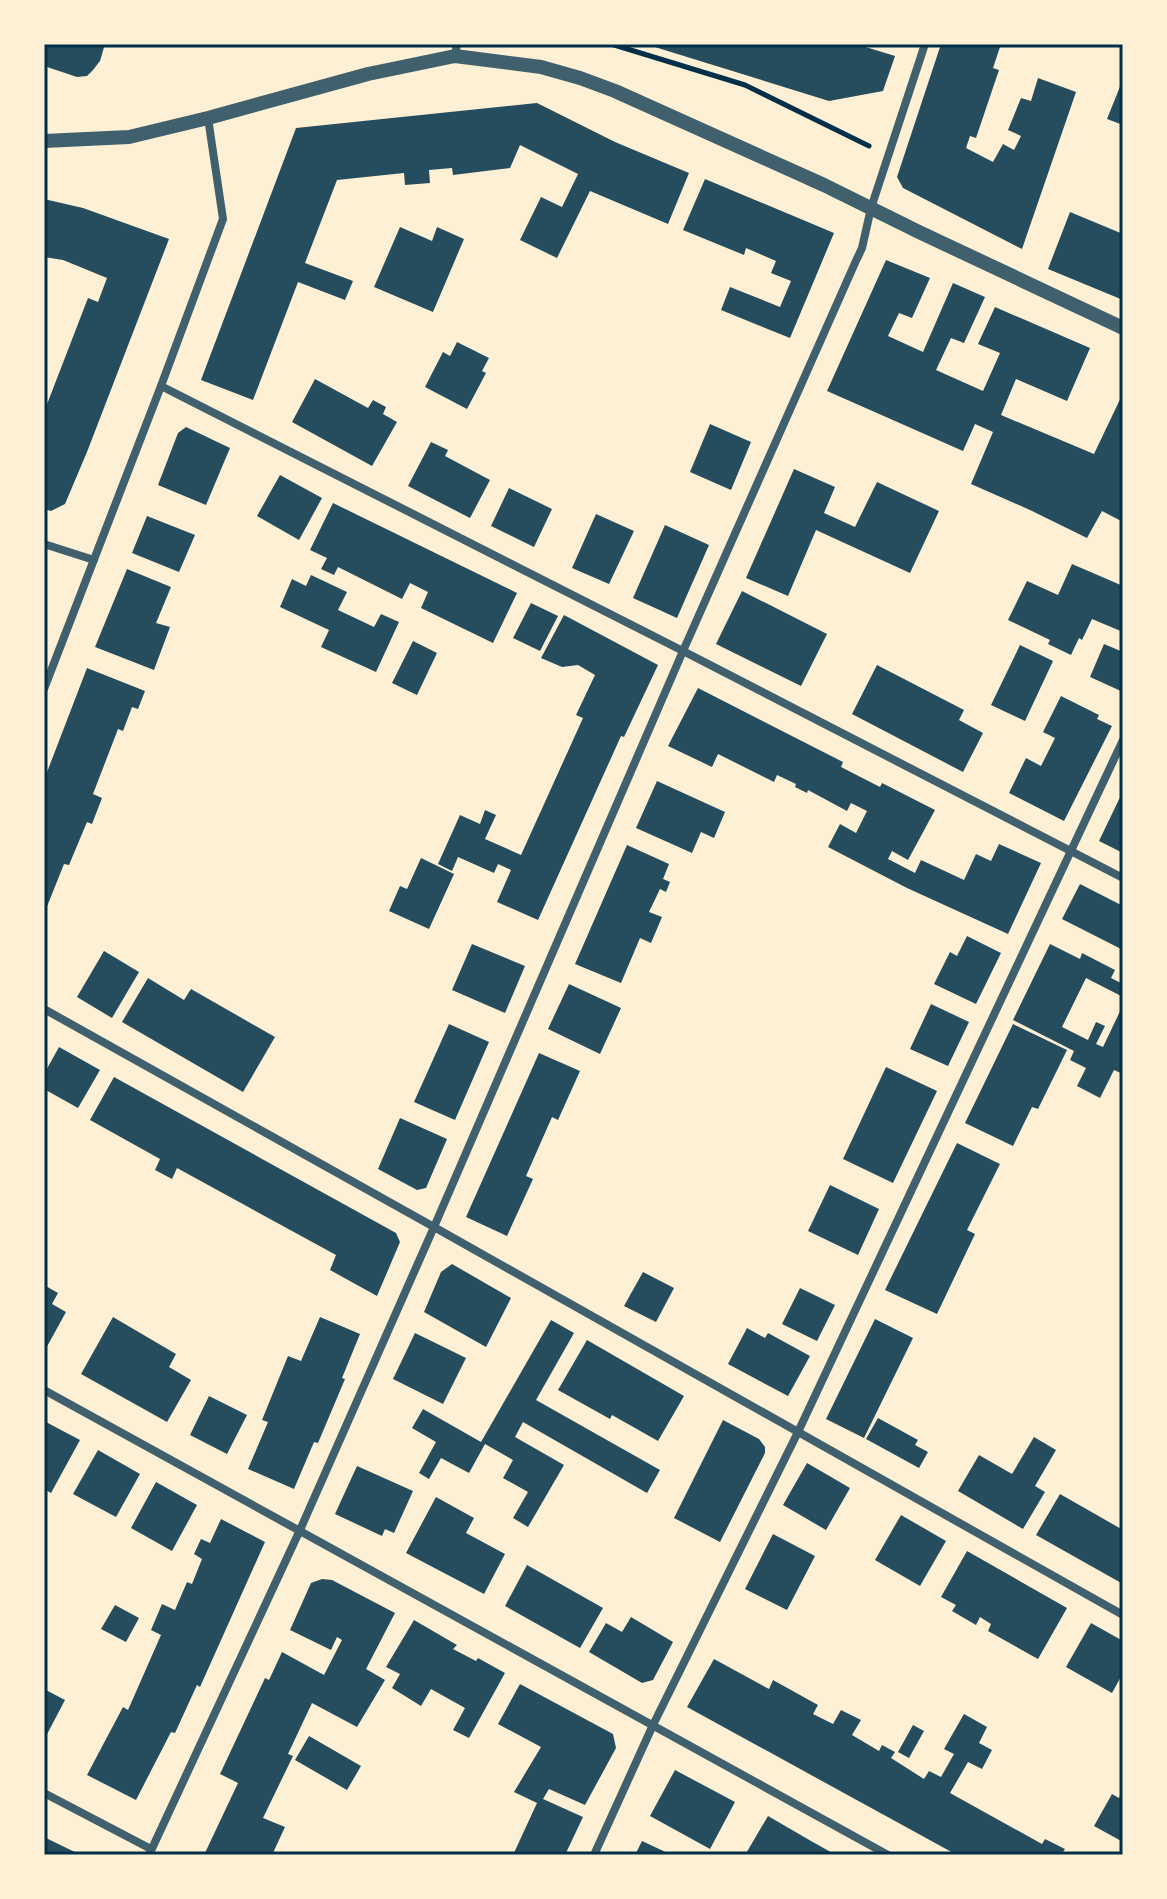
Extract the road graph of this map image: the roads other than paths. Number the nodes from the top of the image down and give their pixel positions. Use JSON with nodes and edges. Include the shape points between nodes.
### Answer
{"nodes":[{"id":1,"x":925,"y":44,"type":"edge"},
{"id":2,"x":456,"y":50,"type":"edge"},
{"id":3,"x":208,"y":118,"type":"junction"},
{"id":4,"x":44,"y":141,"type":"edge"},
{"id":5,"x":871,"y":208,"type":"junction"},
{"id":6,"x":1123,"y":328,"type":"edge"},
{"id":7,"x":161,"y":386,"type":"junction"},
{"id":8,"x":44,"y":544,"type":"edge"},
{"id":9,"x":94,"y":560,"type":"junction"},
{"id":10,"x":683,"y":651,"type":"junction"},
{"id":11,"x":44,"y":689,"type":"edge"},
{"id":12,"x":1123,"y":740,"type":"edge"},
{"id":13,"x":1070,"y":851,"type":"junction"},
{"id":14,"x":1123,"y":878,"type":"edge"},
{"id":15,"x":44,"y":1009,"type":"edge"},
{"id":16,"x":434,"y":1227,"type":"junction"},
{"id":17,"x":44,"y":1390,"type":"edge"},
{"id":18,"x":798,"y":1432,"type":"junction"},
{"id":19,"x":300,"y":1530,"type":"junction"},
{"id":20,"x":1123,"y":1615,"type":"edge"},
{"id":21,"x":653,"y":1725,"type":"junction"},
{"id":22,"x":44,"y":1793,"type":"edge"},
{"id":23,"x":150,"y":1852,"type":"edge"},
{"id":24,"x":594,"y":1855,"type":"edge"},
{"id":25,"x":888,"y":1855,"type":"edge"}],
"edges":[{"from":1,"to":5,"type":"street"},
{"from":2,"to":3,"type":"street"},
{"from":2,"to":5,"type":"street","via":[[541,67],[615,91]]},
{"from":3,"to":4,"type":"street","via":[[129,137]]},
{"from":3,"to":7,"type":"street","via":[[223,219]]},
{"from":5,"to":6,"type":"street"},
{"from":5,"to":10,"type":"street","via":[[862,248]]},
{"from":7,"to":9,"type":"street"},
{"from":7,"to":10,"type":"street"},
{"from":8,"to":9,"type":"street"},
{"from":9,"to":11,"type":"street"},
{"from":10,"to":13,"type":"street"},
{"from":10,"to":16,"type":"street"},
{"from":12,"to":13,"type":"street"},
{"from":13,"to":14,"type":"street"},
{"from":13,"to":18,"type":"street"},
{"from":15,"to":16,"type":"street"},
{"from":16,"to":18,"type":"street"},
{"from":16,"to":19,"type":"street"},
{"from":17,"to":19,"type":"street"},
{"from":18,"to":20,"type":"street"},
{"from":18,"to":21,"type":"street"},
{"from":19,"to":21,"type":"street"},
{"from":19,"to":23,"type":"street"},
{"from":21,"to":24,"type":"street"},
{"from":21,"to":25,"type":"street"},
{"from":22,"to":23,"type":"street"}]}
